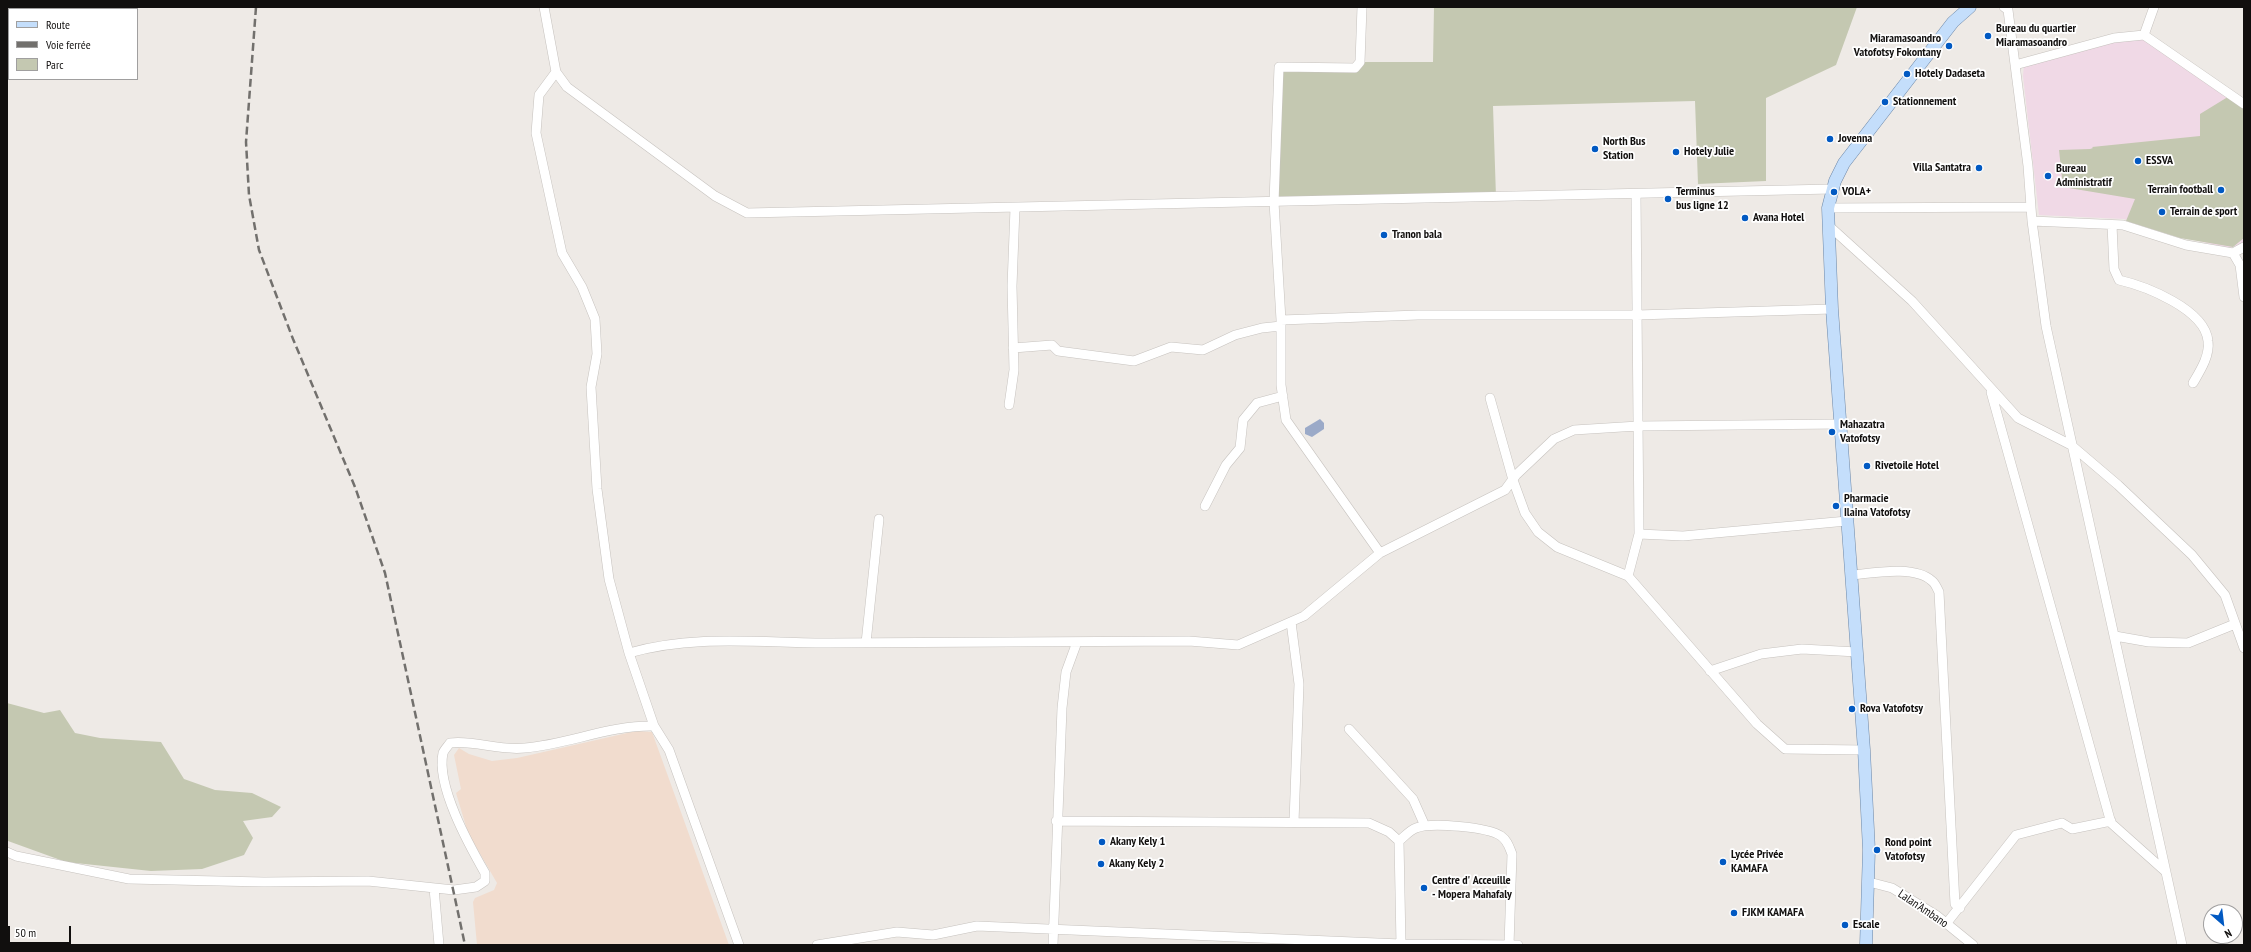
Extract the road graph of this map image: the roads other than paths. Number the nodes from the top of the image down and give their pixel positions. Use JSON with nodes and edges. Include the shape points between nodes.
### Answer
{"nodes":[{"id":1,"x":544,"y":7,"type":"edge"},
{"id":2,"x":1362,"y":7,"type":"edge"},
{"id":3,"x":1958,"y":7,"type":"edge"},
{"id":4,"x":1970,"y":7,"type":"edge"},
{"id":5,"x":2004,"y":7,"type":"edge"},
{"id":6,"x":2154,"y":7,"type":"edge"},
{"id":7,"x":1953,"y":22,"type":"junction"},
{"id":8,"x":2144,"y":35,"type":"junction"},
{"id":9,"x":2015,"y":65,"type":"junction"},
{"id":10,"x":556,"y":72,"type":"junction"},
{"id":11,"x":2244,"y":104,"type":"edge"},
{"id":12,"x":1832,"y":189,"type":"junction"},
{"id":13,"x":1636,"y":194,"type":"junction"},
{"id":14,"x":1274,"y":202,"type":"junction"},
{"id":15,"x":2031,"y":207,"type":"junction"},
{"id":16,"x":1015,"y":208,"type":"junction"},
{"id":17,"x":1828,"y":208,"type":"junction"},
{"id":18,"x":2032,"y":221,"type":"junction"},
{"id":19,"x":1828,"y":225,"type":"junction"},
{"id":20,"x":2112,"y":225,"type":"junction"},
{"id":21,"x":2244,"y":247,"type":"edge"},
{"id":22,"x":2232,"y":253,"type":"junction"},
{"id":23,"x":2244,"y":297,"type":"edge"},
{"id":24,"x":1832,"y":309,"type":"junction"},
{"id":25,"x":1637,"y":315,"type":"junction"},
{"id":26,"x":1281,"y":323,"type":"junction"},
{"id":27,"x":1012,"y":348,"type":"junction"},
{"id":28,"x":2193,"y":383,"type":"dead end"},
{"id":29,"x":1991,"y":389,"type":"junction"},
{"id":30,"x":1282,"y":396,"type":"junction"},
{"id":31,"x":1490,"y":398,"type":"dead end"},
{"id":32,"x":1010,"y":405,"type":"dead end"},
{"id":33,"x":1841,"y":424,"type":"junction"},
{"id":34,"x":1638,"y":426,"type":"junction"},
{"id":35,"x":2071,"y":445,"type":"junction"},
{"id":36,"x":1513,"y":480,"type":"junction"},
{"id":37,"x":1205,"y":506,"type":"dead end"},
{"id":38,"x":879,"y":519,"type":"dead end"},
{"id":39,"x":1847,"y":521,"type":"junction"},
{"id":40,"x":1639,"y":534,"type":"junction"},
{"id":41,"x":1380,"y":553,"type":"junction"},
{"id":42,"x":1852,"y":575,"type":"junction"},
{"id":43,"x":1628,"y":576,"type":"junction"},
{"id":44,"x":1291,"y":622,"type":"junction"},
{"id":45,"x":2235,"y":624,"type":"junction"},
{"id":46,"x":2115,"y":636,"type":"junction"},
{"id":47,"x":1077,"y":642,"type":"junction"},
{"id":48,"x":866,"y":643,"type":"junction"},
{"id":49,"x":2244,"y":648,"type":"edge"},
{"id":50,"x":1857,"y":652,"type":"junction"},
{"id":51,"x":629,"y":653,"type":"junction"},
{"id":52,"x":1710,"y":671,"type":"junction"},
{"id":53,"x":654,"y":726,"type":"junction"},
{"id":54,"x":1349,"y":729,"type":"dead end"},
{"id":55,"x":1864,"y":750,"type":"junction"},
{"id":56,"x":2111,"y":821,"type":"junction"},
{"id":57,"x":1056,"y":822,"type":"junction"},
{"id":58,"x":1294,"y":822,"type":"junction"},
{"id":59,"x":1425,"y":826,"type":"junction"},
{"id":60,"x":1399,"y":841,"type":"junction"},
{"id":61,"x":7,"y":852,"type":"edge"},
{"id":62,"x":2166,"y":872,"type":"junction"},
{"id":63,"x":1869,"y":882,"type":"junction"},
{"id":64,"x":434,"y":888,"type":"junction"},
{"id":65,"x":1960,"y":908,"type":"junction"},
{"id":66,"x":1946,"y":924,"type":"junction"},
{"id":67,"x":1054,"y":929,"type":"junction"},
{"id":68,"x":933,"y":935,"type":"junction"},
{"id":69,"x":1401,"y":944,"type":"edge"},
{"id":70,"x":439,"y":945,"type":"edge"},
{"id":71,"x":739,"y":945,"type":"edge"},
{"id":72,"x":817,"y":945,"type":"edge"},
{"id":73,"x":933,"y":945,"type":"edge"},
{"id":74,"x":1053,"y":945,"type":"edge"},
{"id":75,"x":1509,"y":945,"type":"edge"},
{"id":76,"x":1518,"y":945,"type":"edge"},
{"id":77,"x":1866,"y":945,"type":"edge"},
{"id":78,"x":1973,"y":945,"type":"edge"},
{"id":79,"x":2182,"y":945,"type":"edge"}],
"edges":[{"from":1,"to":10,"type":"street"},
{"from":2,"to":14,"type":"street","via":[[1360,62],[1355,68],[1279,67]]},
{"from":3,"to":7,"type":"main road"},
{"from":4,"to":7,"type":"main road"},
{"from":5,"to":9,"type":"street","via":[[2008,10]]},
{"from":6,"to":8,"type":"street"},
{"from":7,"to":12,"type":"main road","via":[[1850,154]]},
{"from":8,"to":9,"type":"street","via":[[2114,38]]},
{"from":8,"to":11,"type":"street"},
{"from":9,"to":15,"type":"street"},
{"from":10,"to":16,"type":"street","via":[[574,92],[715,196],[747,213]]},
{"from":10,"to":51,"type":"street","via":[[539,95],[536,133],[562,253],[582,287],[595,318],[597,354],[591,387],[597,489],[609,579]]},
{"from":12,"to":13,"type":"street"},
{"from":12,"to":17,"type":"main road"},
{"from":13,"to":14,"type":"street"},
{"from":13,"to":25,"type":"street"},
{"from":14,"to":16,"type":"street"},
{"from":14,"to":26,"type":"street"},
{"from":15,"to":17,"type":"street"},
{"from":15,"to":18,"type":"street"},
{"from":16,"to":27,"type":"street"},
{"from":17,"to":19,"type":"main road"},
{"from":18,"to":20,"type":"street"},
{"from":18,"to":35,"type":"street","via":[[2046,326]]},
{"from":19,"to":24,"type":"main road"},
{"from":19,"to":29,"type":"street","via":[[1912,301]]},
{"from":20,"to":22,"type":"street","via":[[2122,225],[2186,245]]},
{"from":20,"to":28,"type":"street","via":[[2114,269],[2119,280],[2136,283],[2184,307],[2205,328],[2208,342],[2203,366]]},
{"from":21,"to":22,"type":"street"},
{"from":22,"to":23,"type":"street","via":[[2240,265]]},
{"from":24,"to":25,"type":"street"},
{"from":24,"to":33,"type":"main road"},
{"from":25,"to":26,"type":"street","via":[[1418,315]]},
{"from":25,"to":34,"type":"street"},
{"from":26,"to":27,"type":"street","via":[[1235,335],[1203,350],[1171,347],[1134,361],[1058,351],[1052,346]]},
{"from":26,"to":30,"type":"street"},
{"from":27,"to":32,"type":"street","via":[[1014,370]]},
{"from":29,"to":35,"type":"street","via":[[2018,418]]},
{"from":29,"to":56,"type":"street"},
{"from":30,"to":37,"type":"street","via":[[1257,403],[1243,420],[1240,448],[1226,465]]},
{"from":30,"to":41,"type":"street","via":[[1286,420]]},
{"from":31,"to":36,"type":"street"},
{"from":33,"to":34,"type":"street"},
{"from":33,"to":39,"type":"main road"},
{"from":34,"to":36,"type":"street","via":[[1574,430],[1554,439]]},
{"from":34,"to":40,"type":"street"},
{"from":35,"to":45,"type":"street","via":[[2118,485],[2192,555],[2225,596]]},
{"from":35,"to":46,"type":"street"},
{"from":36,"to":41,"type":"street","via":[[1505,490]]},
{"from":36,"to":43,"type":"street","via":[[1525,513],[1538,532],[1557,547]]},
{"from":38,"to":48,"type":"street"},
{"from":39,"to":40,"type":"street","via":[[1684,536]]},
{"from":39,"to":42,"type":"main road"},
{"from":40,"to":43,"type":"street"},
{"from":41,"to":44,"type":"street","via":[[1304,616]]},
{"from":42,"to":50,"type":"main road"},
{"from":42,"to":65,"type":"street","via":[[1902,571],[1919,574],[1932,581],[1939,592],[1955,904]]},
{"from":43,"to":52,"type":"street"},
{"from":44,"to":47,"type":"street","via":[[1238,645],[1189,641]]},
{"from":44,"to":58,"type":"street","via":[[1299,684]]},
{"from":45,"to":46,"type":"street","via":[[2188,643],[2149,642]]},
{"from":45,"to":49,"type":"street"},
{"from":46,"to":62,"type":"street"},
{"from":47,"to":48,"type":"street"},
{"from":47,"to":57,"type":"street","via":[[1066,672],[1064,686]]},
{"from":48,"to":51,"type":"street","via":[[704,640],[652,646]]},
{"from":50,"to":52,"type":"street","via":[[1788,650],[1761,654]]},
{"from":50,"to":55,"type":"main road"},
{"from":51,"to":53,"type":"street"},
{"from":52,"to":55,"type":"street","via":[[1757,724],[1785,749]]},
{"from":53,"to":64,"type":"street","via":[[632,726],[526,748],[500,750],[465,741],[450,743],[443,753],[444,777],[457,823],[485,873],[485,881],[476,887],[454,890]]},
{"from":53,"to":71,"type":"street","via":[[669,750]]},
{"from":54,"to":59,"type":"street","via":[[1413,799]]},
{"from":55,"to":63,"type":"main road"},
{"from":56,"to":62,"type":"street"},
{"from":56,"to":65,"type":"street","via":[[2072,829],[2062,822],[2016,835]]},
{"from":57,"to":58,"type":"street"},
{"from":57,"to":67,"type":"street"},
{"from":58,"to":60,"type":"street","via":[[1369,823],[1389,832]]},
{"from":59,"to":60,"type":"street","via":[[1416,828]]},
{"from":59,"to":75,"type":"street","via":[[1487,830],[1507,841],[1512,854]]},
{"from":60,"to":69,"type":"street"},
{"from":61,"to":64,"type":"street","via":[[129,879],[368,881]]},
{"from":62,"to":79,"type":"street"},
{"from":63,"to":66,"type":"street","name":"Lalan'Ambano","via":[[1892,888]]},
{"from":63,"to":77,"type":"main road"},
{"from":64,"to":70,"type":"street"},
{"from":65,"to":66,"type":"street"},
{"from":66,"to":78,"type":"street","name":"Lalan'Ambano"},
{"from":67,"to":68,"type":"street","via":[[977,926]]},
{"from":67,"to":69,"type":"street"},
{"from":67,"to":74,"type":"street"},
{"from":68,"to":72,"type":"street","via":[[897,932]]},
{"from":68,"to":73,"type":"street"},
{"from":69,"to":75,"type":"street"},
{"from":75,"to":76,"type":"street"}]}
